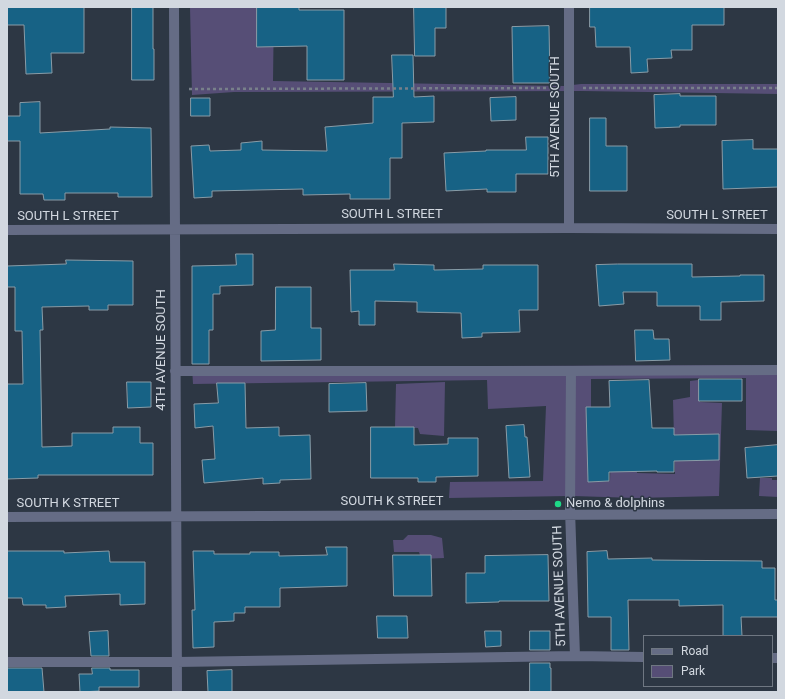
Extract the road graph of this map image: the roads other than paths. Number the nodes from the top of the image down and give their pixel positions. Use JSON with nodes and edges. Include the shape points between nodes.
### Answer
{"nodes":[{"id":1,"x":174,"y":7,"type":"edge"},
{"id":2,"x":569,"y":7,"type":"edge"},
{"id":3,"x":569,"y":228,"type":"junction"},
{"id":4,"x":778,"y":229,"type":"edge"},
{"id":5,"x":7,"y":230,"type":"edge"},
{"id":6,"x":175,"y":230,"type":"junction"},
{"id":7,"x":778,"y":370,"type":"edge"},
{"id":8,"x":175,"y":371,"type":"junction"},
{"id":9,"x":571,"y":371,"type":"junction"},
{"id":10,"x":778,"y":514,"type":"edge"},
{"id":11,"x":571,"y":515,"type":"junction"},
{"id":12,"x":176,"y":516,"type":"junction"},
{"id":13,"x":7,"y":517,"type":"edge"},
{"id":14,"x":575,"y":656,"type":"junction"},
{"id":15,"x":643,"y":657,"type":"edge"},
{"id":16,"x":7,"y":662,"type":"edge"},
{"id":17,"x":176,"y":662,"type":"junction"},
{"id":18,"x":177,"y":692,"type":"edge"}],
"edges":[{"from":1,"to":6,"type":"street","name":"4TH AVENUE SOUTH"},
{"from":2,"to":3,"type":"street","name":"5TH AVENUE SOUTH"},
{"from":3,"to":4,"type":"street","name":"SOUTH L STREET"},
{"from":3,"to":6,"type":"street","name":"SOUTH L STREET"},
{"from":5,"to":6,"type":"street","name":"SOUTH L STREET"},
{"from":6,"to":8,"type":"street","name":"4TH AVENUE SOUTH"},
{"from":7,"to":9,"type":"street"},
{"from":8,"to":9,"type":"street"},
{"from":8,"to":12,"type":"street","name":"4TH AVENUE SOUTH"},
{"from":9,"to":11,"type":"street","name":"5TH AVENUE SOUTH"},
{"from":10,"to":11,"type":"street","name":"SOUTH K STREET"},
{"from":11,"to":12,"type":"street","name":"SOUTH K STREET"},
{"from":11,"to":14,"type":"street","name":"5TH AVENUE SOUTH"},
{"from":12,"to":13,"type":"street","name":"SOUTH K STREET"},
{"from":12,"to":17,"type":"street","name":"4TH AVENUE SOUTH"},
{"from":14,"to":15,"type":"street"},
{"from":14,"to":17,"type":"street"},
{"from":16,"to":17,"type":"street"},
{"from":17,"to":18,"type":"street","name":"4TH AVENUE SOUTH"}]}
